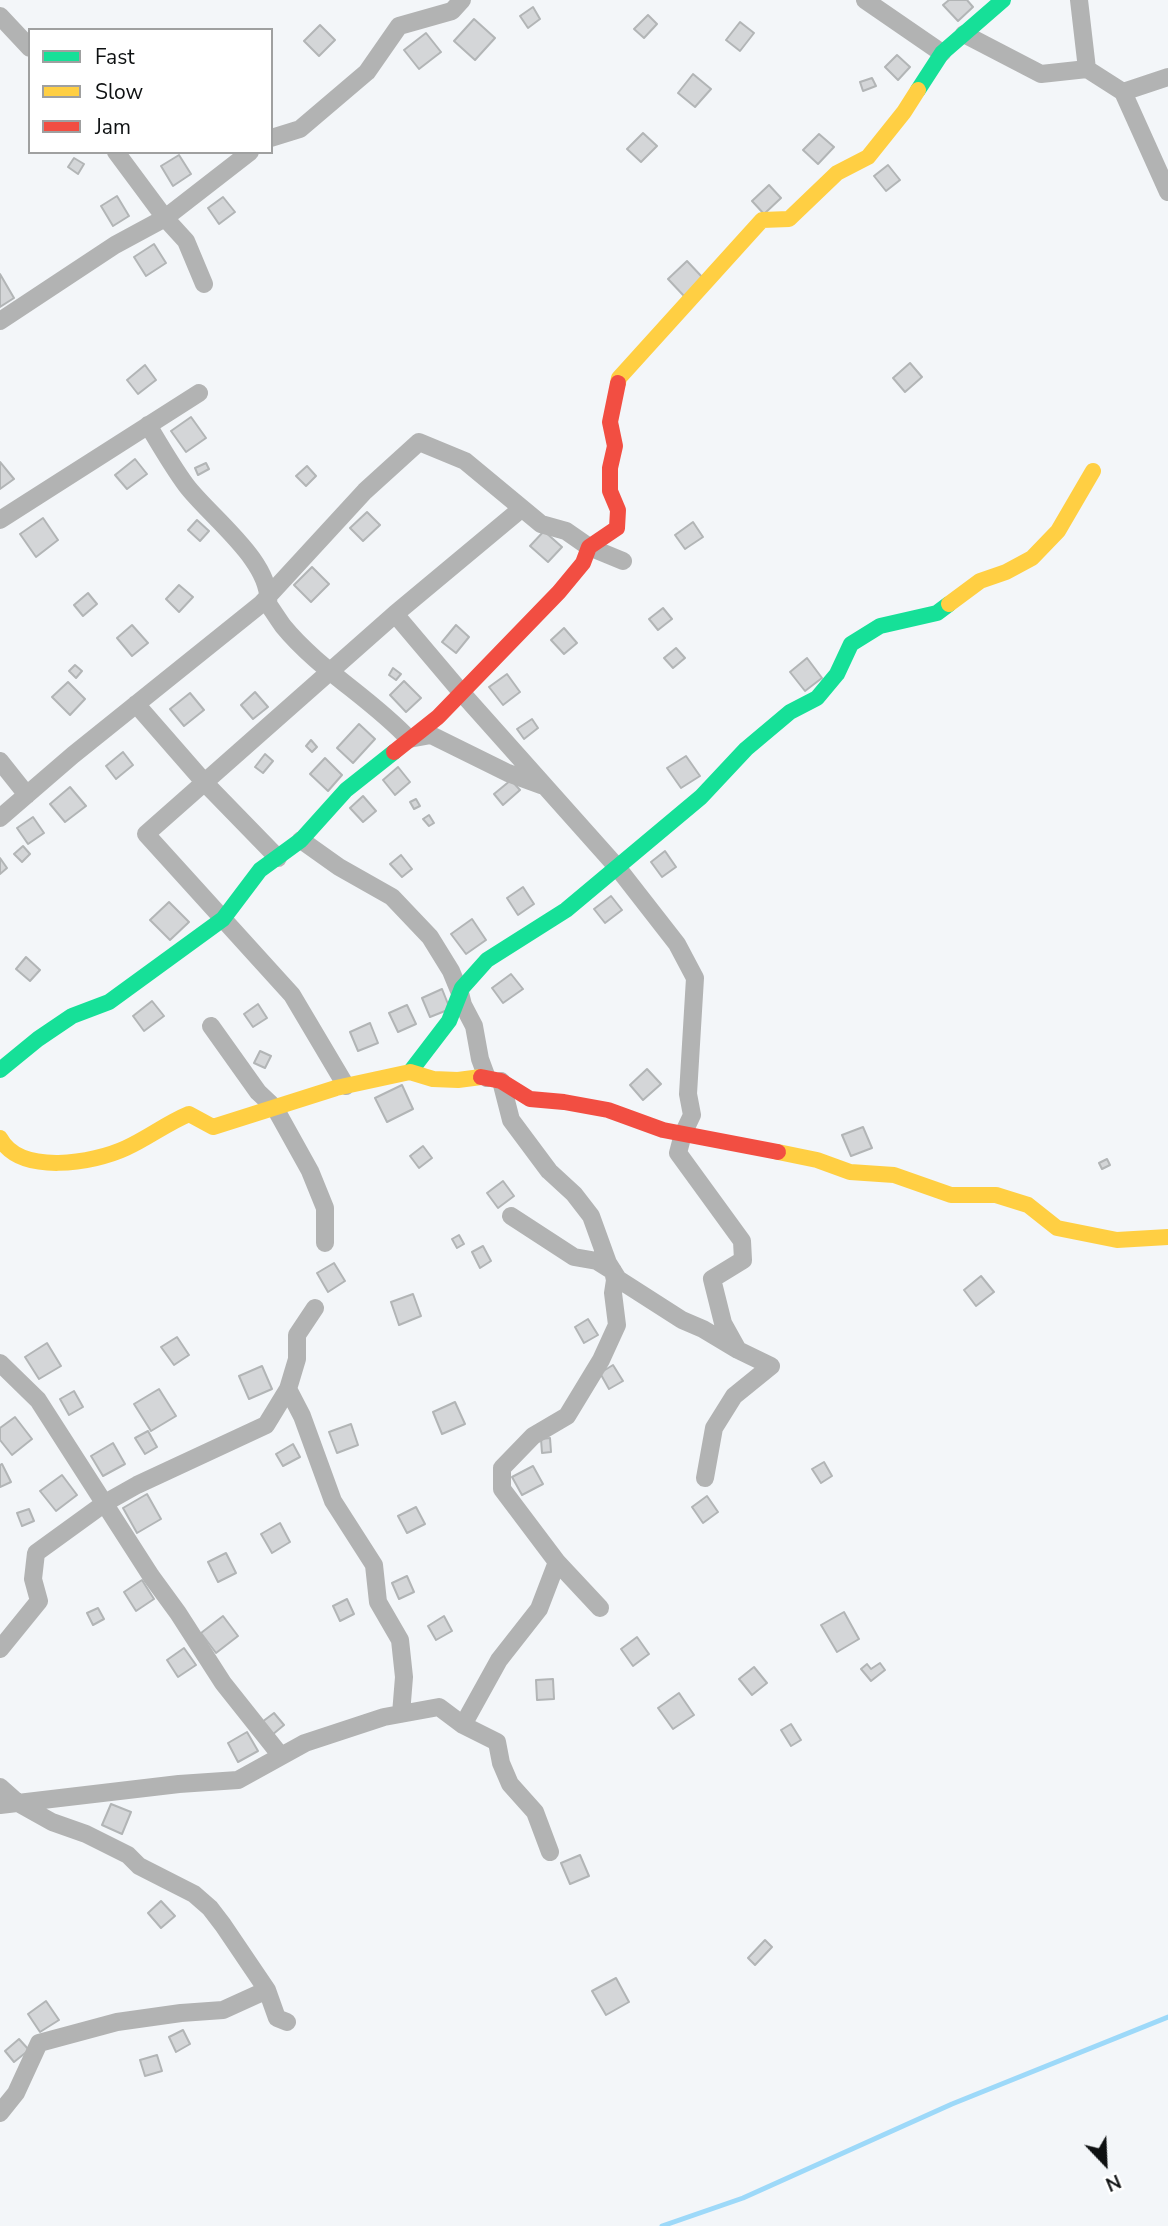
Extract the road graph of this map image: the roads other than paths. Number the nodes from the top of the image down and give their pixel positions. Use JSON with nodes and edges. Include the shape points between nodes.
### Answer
{"nodes":[{"id":1,"x":462,"y":0,"type":"edge"},
{"id":2,"x":865,"y":0,"type":"edge"},
{"id":3,"x":1003,"y":0,"type":"edge"},
{"id":4,"x":1079,"y":0,"type":"edge"},
{"id":5,"x":0,"y":16,"type":"edge"},
{"id":6,"x":964,"y":34,"type":"junction"},
{"id":7,"x":28,"y":46,"type":"edge"},
{"id":8,"x":942,"y":53,"type":"junction"},
{"id":9,"x":1087,"y":69,"type":"junction"},
{"id":10,"x":1168,"y":77,"type":"edge"},
{"id":11,"x":1122,"y":92,"type":"junction"},
{"id":12,"x":273,"y":137,"type":"edge"},
{"id":13,"x":117,"y":154,"type":"edge"},
{"id":14,"x":247,"y":154,"type":"edge"},
{"id":15,"x":1168,"y":192,"type":"edge"},
{"id":16,"x":165,"y":218,"type":"junction"},
{"id":17,"x":204,"y":284,"type":"dead end"},
{"id":18,"x":0,"y":321,"type":"edge"},
{"id":19,"x":199,"y":393,"type":"dead end"},
{"id":20,"x":148,"y":425,"type":"junction"},
{"id":21,"x":1093,"y":471,"type":"dead end"},
{"id":22,"x":521,"y":509,"type":"junction"},
{"id":23,"x":0,"y":520,"type":"edge"},
{"id":24,"x":589,"y":547,"type":"junction"},
{"id":25,"x":623,"y":561,"type":"dead end"},
{"id":26,"x":269,"y":596,"type":"junction"},
{"id":27,"x":396,"y":614,"type":"junction"},
{"id":28,"x":331,"y":671,"type":"junction"},
{"id":29,"x":461,"y":692,"type":"junction"},
{"id":30,"x":136,"y":704,"type":"junction"},
{"id":31,"x":409,"y":739,"type":"junction"},
{"id":32,"x":0,"y":761,"type":"edge"},
{"id":33,"x":205,"y":783,"type":"junction"},
{"id":34,"x":544,"y":786,"type":"junction"},
{"id":35,"x":27,"y":795,"type":"junction"},
{"id":36,"x":0,"y":818,"type":"edge"},
{"id":37,"x":301,"y":840,"type":"junction"},
{"id":38,"x":278,"y":859,"type":"junction"},
{"id":39,"x":617,"y":867,"type":"junction"},
{"id":40,"x":223,"y":919,"type":"junction"},
{"id":41,"x":460,"y":993,"type":"junction"},
{"id":42,"x":211,"y":1026,"type":"dead end"},
{"id":43,"x":0,"y":1069,"type":"edge"},
{"id":44,"x":410,"y":1072,"type":"junction"},
{"id":45,"x":494,"y":1080,"type":"junction"},
{"id":46,"x":346,"y":1086,"type":"junction"},
{"id":47,"x":275,"y":1108,"type":"junction"},
{"id":48,"x":683,"y":1134,"type":"junction"},
{"id":49,"x":0,"y":1138,"type":"edge"},
{"id":50,"x":510,"y":1216,"type":"dead end"},
{"id":51,"x":1168,"y":1237,"type":"edge"},
{"id":52,"x":324,"y":1243,"type":"dead end"},
{"id":53,"x":613,"y":1271,"type":"junction"},
{"id":54,"x":315,"y":1308,"type":"dead end"},
{"id":55,"x":738,"y":1350,"type":"junction"},
{"id":56,"x":0,"y":1363,"type":"edge"},
{"id":57,"x":288,"y":1389,"type":"junction"},
{"id":58,"x":705,"y":1478,"type":"dead end"},
{"id":59,"x":105,"y":1503,"type":"junction"},
{"id":60,"x":557,"y":1562,"type":"junction"},
{"id":61,"x":600,"y":1608,"type":"dead end"},
{"id":62,"x":0,"y":1649,"type":"edge"},
{"id":63,"x":404,"y":1677,"type":"junction"},
{"id":64,"x":423,"y":1710,"type":"junction"},
{"id":65,"x":401,"y":1714,"type":"junction"},
{"id":66,"x":463,"y":1725,"type":"junction"},
{"id":67,"x":281,"y":1756,"type":"junction"},
{"id":68,"x":0,"y":1787,"type":"edge"},
{"id":69,"x":9,"y":1804,"type":"edge"},
{"id":70,"x":550,"y":1852,"type":"dead end"},
{"id":71,"x":267,"y":1990,"type":"junction"},
{"id":72,"x":287,"y":2022,"type":"dead end"},
{"id":73,"x":0,"y":2113,"type":"edge"}],
"edges":[{"from":1,"to":12,"type":"street","via":[[453,11],[399,26],[367,72],[300,129]]},
{"from":2,"to":8,"type":"street"},
{"from":3,"to":6,"type":"street"},
{"from":4,"to":9,"type":"street"},
{"from":5,"to":7,"type":"street"},
{"from":6,"to":8,"type":"street"},
{"from":6,"to":9,"type":"street","via":[[1041,74]]},
{"from":8,"to":24,"type":"street","via":[[868,157],[837,173],[789,219],[762,220],[619,378],[610,422],[615,446],[610,491],[618,510],[617,528]]},
{"from":9,"to":11,"type":"street"},
{"from":10,"to":11,"type":"street"},
{"from":11,"to":15,"type":"street"},
{"from":13,"to":16,"type":"street"},
{"from":14,"to":16,"type":"street"},
{"from":16,"to":17,"type":"street","via":[[186,241]]},
{"from":16,"to":18,"type":"street","via":[[115,245]]},
{"from":19,"to":20,"type":"street"},
{"from":20,"to":23,"type":"street"},
{"from":20,"to":26,"type":"street","via":[[186,485],[254,561]]},
{"from":21,"to":39,"type":"street","via":[[1058,531],[1032,558],[980,582],[937,613],[880,626],[851,644],[817,698],[790,712],[746,749],[701,797]]},
{"from":22,"to":24,"type":"street"},
{"from":22,"to":26,"type":"street","via":[[465,461],[419,442],[365,492]]},
{"from":22,"to":27,"type":"street"},
{"from":24,"to":25,"type":"street"},
{"from":24,"to":29,"type":"street","via":[[583,563],[559,592]]},
{"from":26,"to":28,"type":"street","via":[[268,604],[283,626]]},
{"from":26,"to":30,"type":"street"},
{"from":27,"to":28,"type":"street"},
{"from":27,"to":29,"type":"street"},
{"from":28,"to":31,"type":"street"},
{"from":28,"to":33,"type":"street"},
{"from":29,"to":31,"type":"street","via":[[438,718]]},
{"from":29,"to":34,"type":"street"},
{"from":30,"to":33,"type":"street"},
{"from":30,"to":35,"type":"street"},
{"from":31,"to":34,"type":"street","via":[[430,735]]},
{"from":31,"to":37,"type":"street","via":[[346,790]]},
{"from":32,"to":35,"type":"street"},
{"from":33,"to":38,"type":"street"},
{"from":33,"to":40,"type":"street","via":[[146,834]]},
{"from":34,"to":39,"type":"street"},
{"from":35,"to":36,"type":"street"},
{"from":37,"to":38,"type":"street"},
{"from":37,"to":41,"type":"street","via":[[392,897],[430,937]]},
{"from":38,"to":40,"type":"street","via":[[260,870]]},
{"from":39,"to":41,"type":"street","via":[[566,910],[487,960]]},
{"from":39,"to":48,"type":"street","via":[[677,944],[695,978],[688,1094],[692,1115]]},
{"from":40,"to":43,"type":"street","via":[[109,1002],[72,1016]]},
{"from":40,"to":46,"type":"street","via":[[292,995]]},
{"from":41,"to":44,"type":"street","via":[[449,1021]]},
{"from":41,"to":45,"type":"street","via":[[474,1026],[480,1059]]},
{"from":42,"to":47,"type":"street","via":[[258,1092]]},
{"from":44,"to":45,"type":"street","via":[[433,1079]]},
{"from":44,"to":46,"type":"street"},
{"from":45,"to":48,"type":"street","via":[[530,1099],[608,1110]]},
{"from":45,"to":53,"type":"street","via":[[511,1120],[591,1216]]},
{"from":46,"to":47,"type":"street"},
{"from":47,"to":49,"type":"street","via":[[212,1127],[189,1114],[124,1149],[75,1163],[41,1163],[8,1150]]},
{"from":47,"to":52,"type":"street","via":[[325,1208]]},
{"from":48,"to":51,"type":"street","via":[[817,1160],[850,1172],[894,1175],[951,1195],[996,1195],[1028,1205],[1057,1228],[1117,1240]]},
{"from":48,"to":55,"type":"street","via":[[678,1153],[742,1241],[743,1260],[712,1279],[723,1323]]},
{"from":50,"to":53,"type":"street","via":[[574,1257],[597,1261]]},
{"from":53,"to":55,"type":"street","via":[[631,1289]]},
{"from":53,"to":60,"type":"street","via":[[617,1325],[583,1391],[567,1416],[533,1436],[502,1468],[502,1489]]},
{"from":54,"to":57,"type":"street","via":[[297,1335],[297,1359]]},
{"from":55,"to":58,"type":"street","via":[[771,1366],[734,1396],[714,1428]]},
{"from":56,"to":59,"type":"street","via":[[38,1400]]},
{"from":57,"to":59,"type":"street","via":[[266,1425]]},
{"from":57,"to":63,"type":"street","via":[[333,1501],[374,1565],[378,1602],[400,1640]]},
{"from":59,"to":62,"type":"street","via":[[36,1552],[33,1579],[39,1601]]},
{"from":59,"to":67,"type":"street","via":[[223,1683]]},
{"from":60,"to":61,"type":"street"},
{"from":60,"to":66,"type":"street","via":[[539,1609],[499,1660]]},
{"from":63,"to":64,"type":"street"},
{"from":63,"to":65,"type":"street"},
{"from":64,"to":65,"type":"street"},
{"from":64,"to":66,"type":"street","via":[[439,1707]]},
{"from":65,"to":67,"type":"street","via":[[305,1743]]},
{"from":66,"to":70,"type":"street","via":[[497,1742],[510,1783],[535,1812]]},
{"from":67,"to":69,"type":"street","via":[[237,1780]]},
{"from":68,"to":69,"type":"street"},
{"from":69,"to":71,"type":"street","via":[[86,1833],[194,1894],[223,1925]]},
{"from":71,"to":72,"type":"street","via":[[277,2018]]},
{"from":71,"to":73,"type":"street","via":[[223,2010],[117,2022],[39,2043],[16,2093]]}]}
